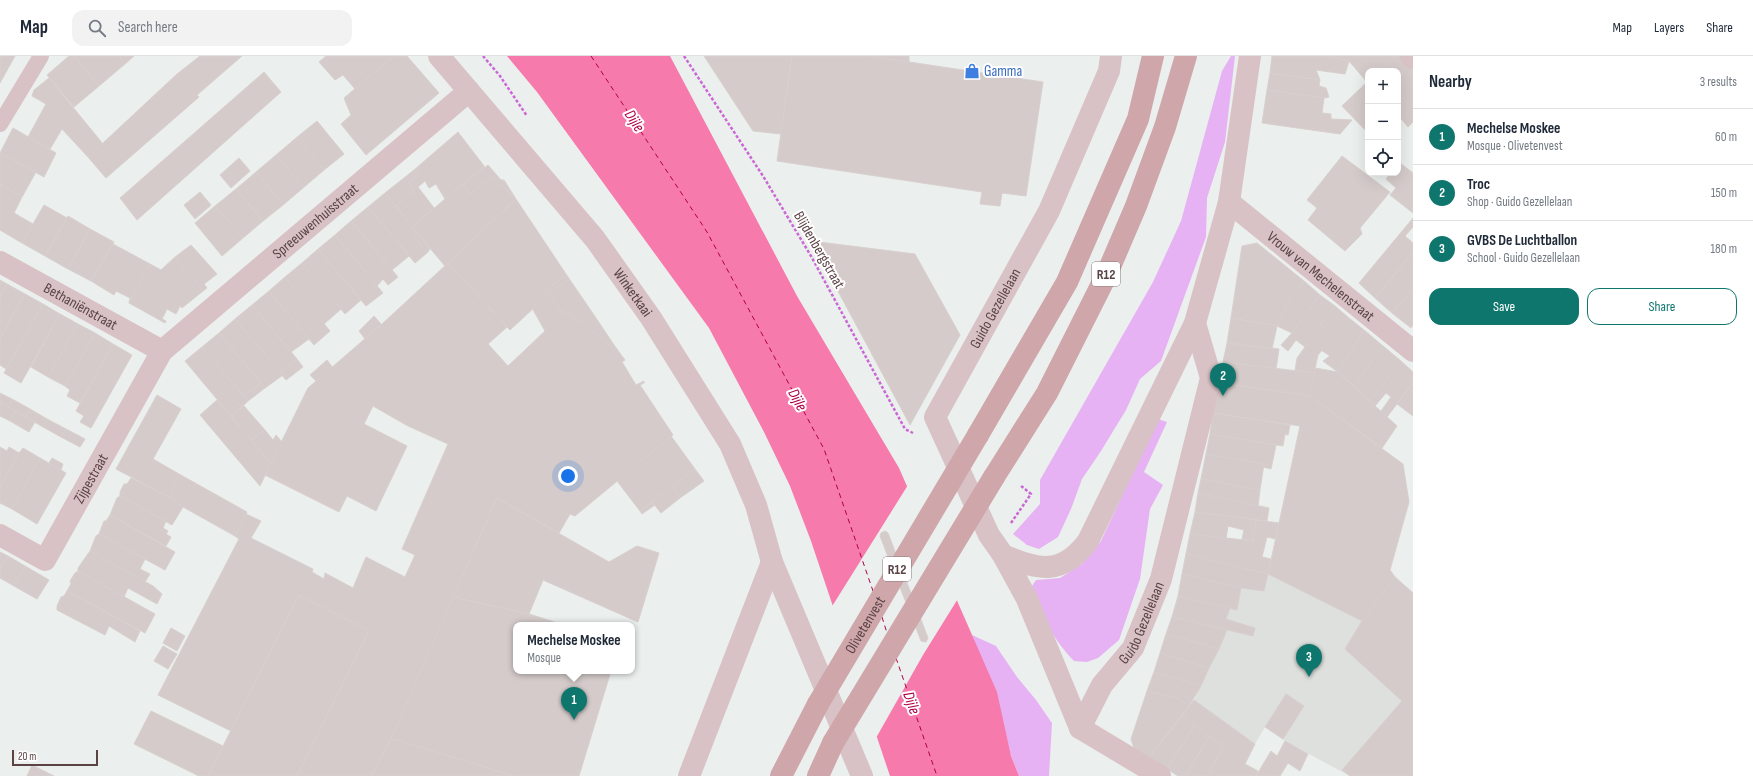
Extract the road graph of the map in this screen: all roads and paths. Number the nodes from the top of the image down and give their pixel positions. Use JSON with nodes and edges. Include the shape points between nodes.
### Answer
{"nodes":[{"id":1,"x":41,"y":56,"type":"edge"},
{"id":2,"x":439,"y":56,"type":"edge"},
{"id":3,"x":684,"y":56,"type":"edge"},
{"id":4,"x":1111,"y":56,"type":"edge"},
{"id":5,"x":1153,"y":56,"type":"edge"},
{"id":6,"x":1186,"y":56,"type":"edge"},
{"id":7,"x":1250,"y":56,"type":"edge"},
{"id":8,"x":469,"y":91,"type":"junction"},
{"id":9,"x":0,"y":124,"type":"edge"},
{"id":10,"x":1229,"y":202,"type":"junction"},
{"id":11,"x":0,"y":262,"type":"edge"},
{"id":12,"x":1195,"y":323,"type":"junction"},
{"id":13,"x":162,"y":351,"type":"junction"},
{"id":14,"x":1413,"y":351,"type":"edge"},
{"id":15,"x":935,"y":417,"type":"junction"},
{"id":16,"x":1015,"y":480,"type":"dead end"},
{"id":17,"x":1010,"y":525,"type":"dead end"},
{"id":18,"x":0,"y":535,"type":"edge"},
{"id":19,"x":1003,"y":555,"type":"junction"},
{"id":20,"x":772,"y":562,"type":"junction"},
{"id":21,"x":1080,"y":728,"type":"junction"},
{"id":22,"x":689,"y":776,"type":"edge"},
{"id":23,"x":781,"y":776,"type":"edge"},
{"id":24,"x":818,"y":776,"type":"edge"},
{"id":25,"x":862,"y":776,"type":"edge"},
{"id":26,"x":1160,"y":776,"type":"edge"}],
"edges":[{"from":1,"to":9,"type":"lane"},
{"from":2,"to":8,"type":"street","name":"Winketkaai"},
{"from":3,"to":15,"type":"path","name":"Blijdenbergstraat","via":[[763,176],[811,256],[905,429],[911,433],[921,431]]},
{"from":4,"to":15,"type":"street","name":"Guido Gezellelaan","via":[[1109,71],[1049,211]]},
{"from":5,"to":23,"type":"main road","name":"Olivetenvest","number":"R12","bridge":true,"via":[[1138,119],[1068,282],[818,704]]},
{"from":6,"to":24,"type":"main road","number":"R12","bridge":true,"via":[[1136,206],[1106,276],[1047,392],[833,744]]},
{"from":7,"to":10,"type":"street"},
{"from":8,"to":13,"type":"street","name":"Spreeuwenhuisstraat"},
{"from":8,"to":20,"type":"street","name":"Winketkaai","via":[[596,239],[651,318],[730,444],[756,505]]},
{"from":10,"to":12,"type":"street"},
{"from":10,"to":14,"type":"street","name":"Vrouw van Mechelenstraat"},
{"from":11,"to":13,"type":"street","name":"Bethaniënstraat"},
{"from":12,"to":19,"type":"street","via":[[1088,541],[1079,553],[1068,562],[1042,567],[1024,564]]},
{"from":12,"to":21,"type":"street","name":"Guido Gezellelaan","via":[[1211,378],[1162,579],[1133,648],[1102,685]]},
{"from":13,"to":18,"type":"street","name":"Zijpestraat","via":[[45,560]]},
{"from":15,"to":19,"type":"street","via":[[989,535]]},
{"from":16,"to":17,"type":"path","via":[[1031,494]]},
{"from":19,"to":21,"type":"street","via":[[1027,599]]},
{"from":20,"to":22,"type":"street"},
{"from":20,"to":25,"type":"street"},
{"from":21,"to":26,"type":"street"}]}
